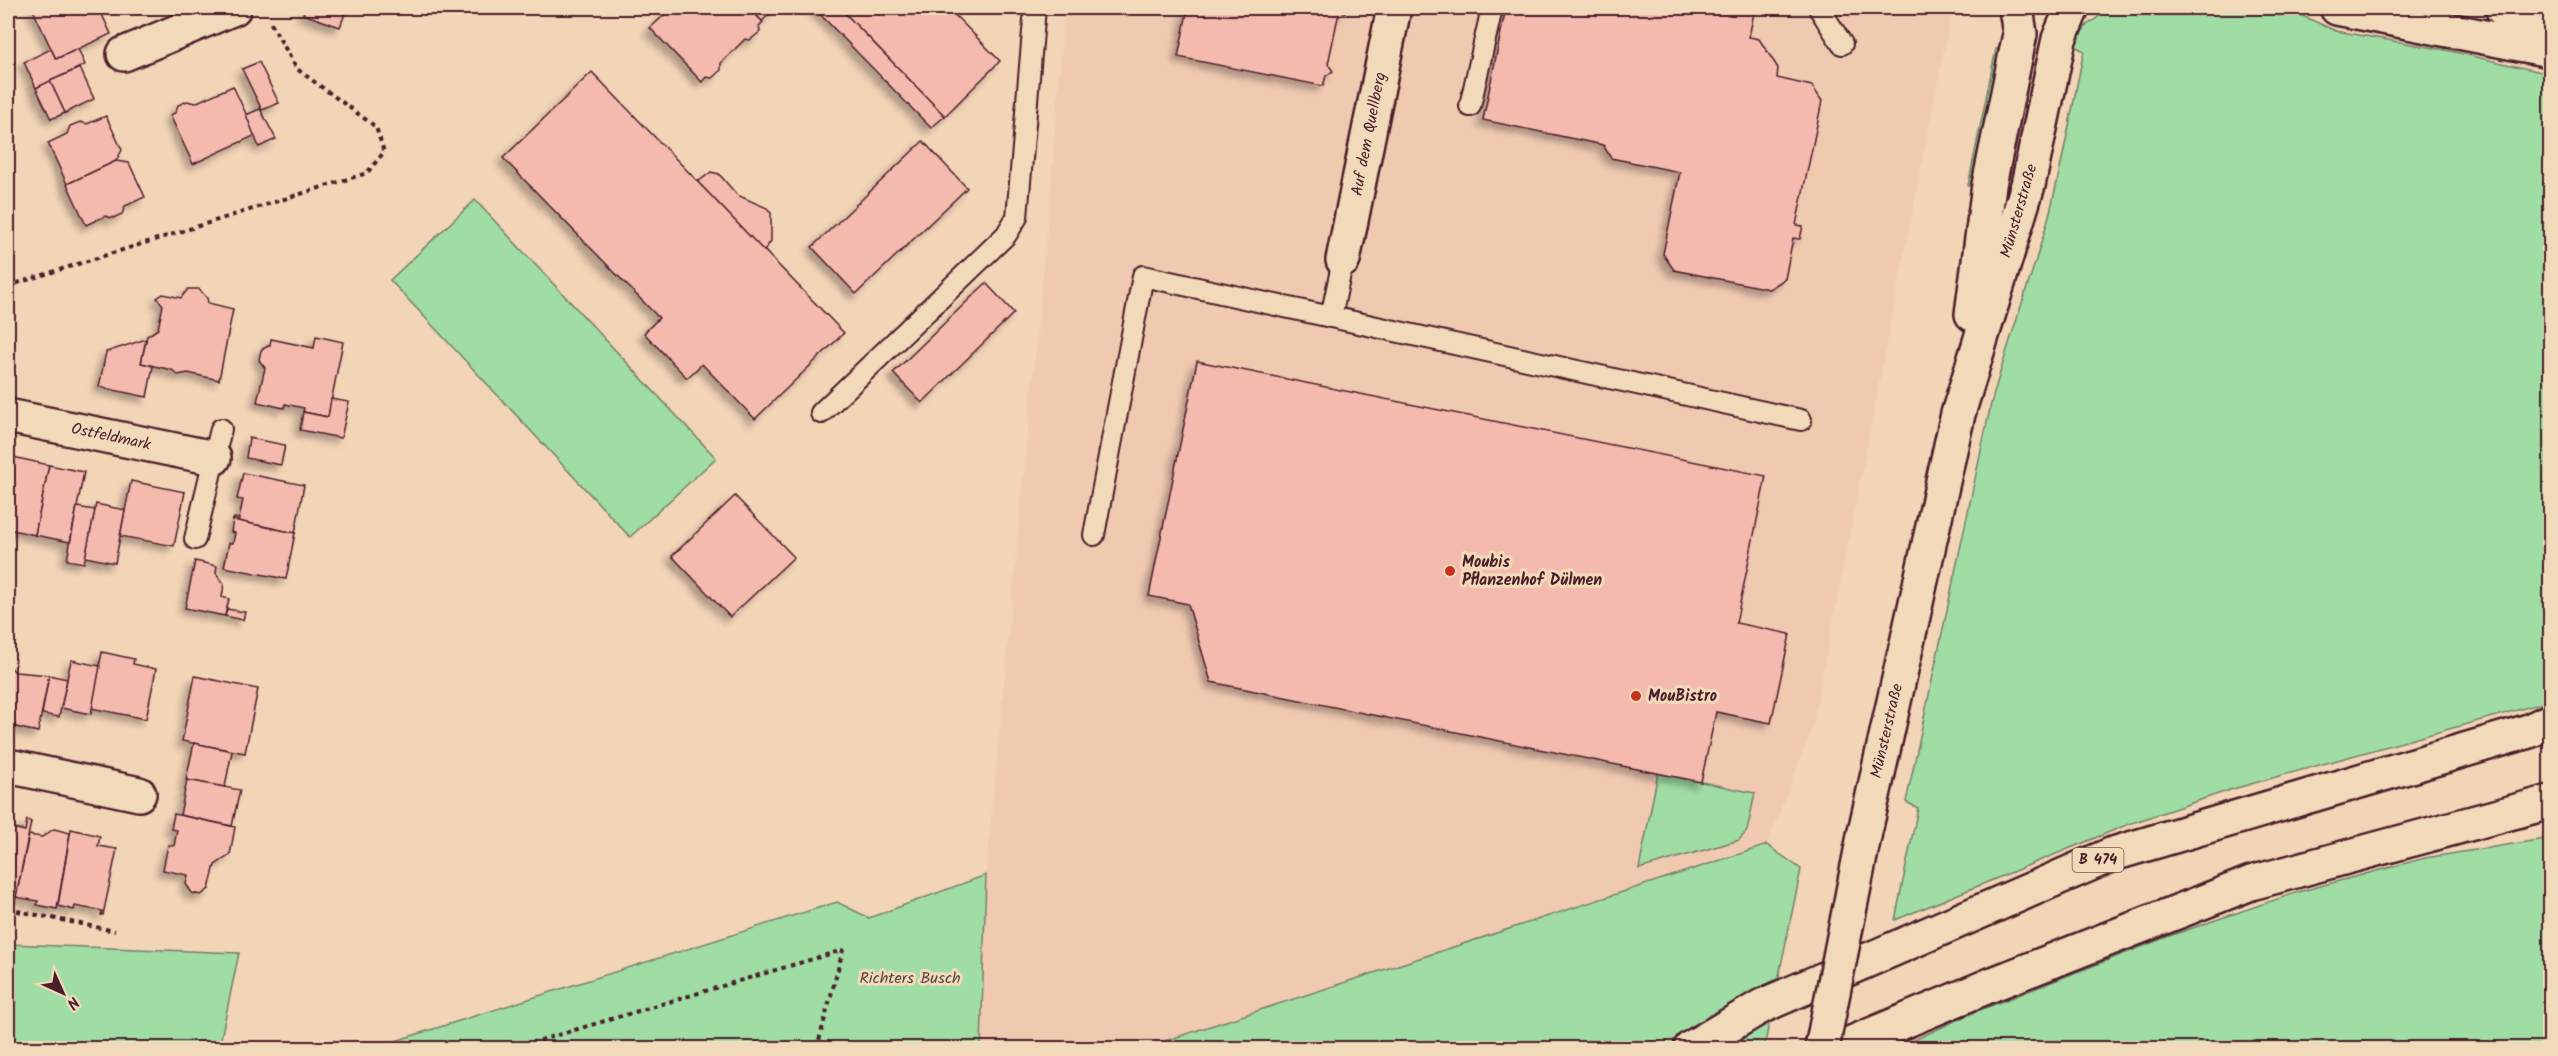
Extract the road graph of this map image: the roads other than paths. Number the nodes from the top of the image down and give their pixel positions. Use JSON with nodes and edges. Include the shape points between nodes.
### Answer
{"nodes":[{"id":1,"x":1035,"y":8,"type":"edge"},
{"id":2,"x":1394,"y":8,"type":"edge"},
{"id":3,"x":1492,"y":8,"type":"edge"},
{"id":4,"x":1818,"y":8,"type":"edge"},
{"id":5,"x":2016,"y":8,"type":"edge"},
{"id":6,"x":2073,"y":8,"type":"edge"},
{"id":7,"x":2337,"y":8,"type":"edge"},
{"id":8,"x":2502,"y":8,"type":"edge"},
{"id":9,"x":248,"y":11,"type":"edge"},
{"id":10,"x":2550,"y":18,"type":"edge"},
{"id":11,"x":1842,"y":44,"type":"dead end"},
{"id":12,"x":2550,"y":50,"type":"edge"},
{"id":13,"x":124,"y":54,"type":"dead end"},
{"id":14,"x":1470,"y":106,"type":"dead end"},
{"id":15,"x":1343,"y":260,"type":"joint"},
{"id":16,"x":1331,"y":317,"type":"junction"},
{"id":17,"x":821,"y":412,"type":"dead end"},
{"id":18,"x":1958,"y":414,"type":"junction"},
{"id":19,"x":8,"y":416,"type":"edge"},
{"id":20,"x":1801,"y":420,"type":"dead end"},
{"id":21,"x":217,"y":444,"type":"joint"},
{"id":22,"x":1094,"y":535,"type":"dead end"},
{"id":23,"x":195,"y":539,"type":"dead end"},
{"id":24,"x":2543,"y":727,"type":"edge"},
{"id":25,"x":8,"y":766,"type":"edge"},
{"id":26,"x":139,"y":794,"type":"dead end"},
{"id":27,"x":2550,"y":802,"type":"edge"},
{"id":28,"x":1691,"y":1048,"type":"edge"},
{"id":29,"x":1822,"y":1048,"type":"edge"},
{"id":30,"x":1840,"y":1048,"type":"edge"}],
"edges":[{"from":1,"to":17,"type":"lane","via":[[1017,217],[1006,234]]},
{"from":2,"to":15,"type":"main road","name":"Auf dem Quellberg"},
{"from":3,"to":14,"type":"lane"},
{"from":4,"to":11,"type":"lane"},
{"from":5,"to":18,"type":"main road","name":"Münsterstraße","via":[[2020,34],[1989,185]]},
{"from":6,"to":18,"type":"main road","name":"Münsterstraße","via":[[2059,39],[2028,186]]},
{"from":7,"to":12,"type":"main road"},
{"from":8,"to":10,"type":"main road"},
{"from":9,"to":13,"type":"main road"},
{"from":15,"to":16,"type":"lane"},
{"from":16,"to":20,"type":"lane"},
{"from":16,"to":22,"type":"lane","via":[[1143,276]]},
{"from":18,"to":29,"type":"main road","name":"Münsterstraße","bridge":true,"via":[[1864,836]]},
{"from":19,"to":21,"type":"main road","name":"Ostfeldmark"},
{"from":21,"to":23,"type":"lane"},
{"from":24,"to":28,"type":"main road","number":"B 474","via":[[2113,854],[1762,1006]]},
{"from":25,"to":26,"type":"main road"},
{"from":27,"to":30,"type":"main road","via":[[2251,883]]}]}
